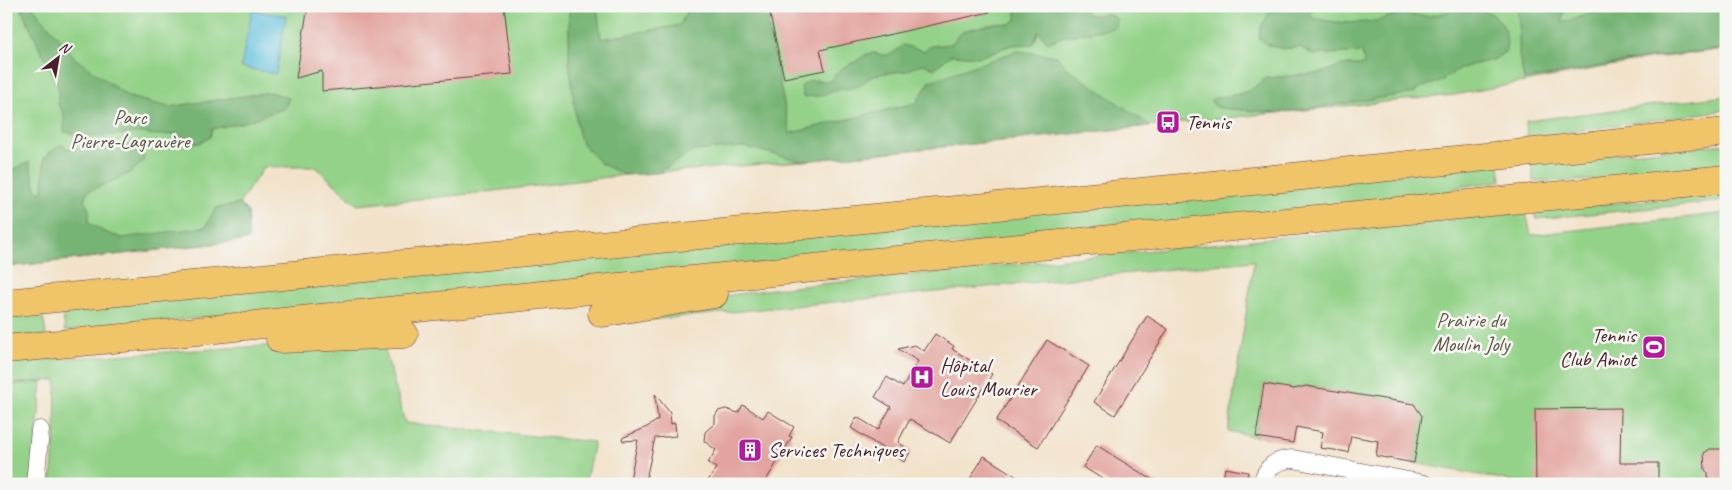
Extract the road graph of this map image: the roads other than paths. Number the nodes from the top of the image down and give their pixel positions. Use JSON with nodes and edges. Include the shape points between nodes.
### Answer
{"nodes":[{"id":1,"x":1726,"y":132,"type":"edge"},
{"id":2,"x":1726,"y":179,"type":"edge"},
{"id":3,"x":761,"y":273,"type":"junction"},
{"id":4,"x":6,"y":303,"type":"edge"},
{"id":5,"x":602,"y":313,"type":"dead end"},
{"id":6,"x":197,"y":331,"type":"junction"},
{"id":7,"x":404,"y":334,"type":"dead end"},
{"id":8,"x":6,"y":349,"type":"edge"},
{"id":9,"x":40,"y":430,"type":"dead end"},
{"id":10,"x":35,"y":484,"type":"edge"},
{"id":11,"x":1262,"y":484,"type":"edge"},
{"id":12,"x":1424,"y":484,"type":"edge"}],
"edges":[{"from":1,"to":4,"type":"highway"},
{"from":2,"to":3,"type":"highway"},
{"from":3,"to":5,"type":"highway","via":[[752,288]]},
{"from":3,"to":6,"type":"highway"},
{"from":6,"to":7,"type":"highway","via":[[210,342]]},
{"from":6,"to":8,"type":"highway"},
{"from":9,"to":10,"type":"street"},
{"from":11,"to":12,"type":"street","via":[[1266,471],[1275,463],[1294,459]]}]}
